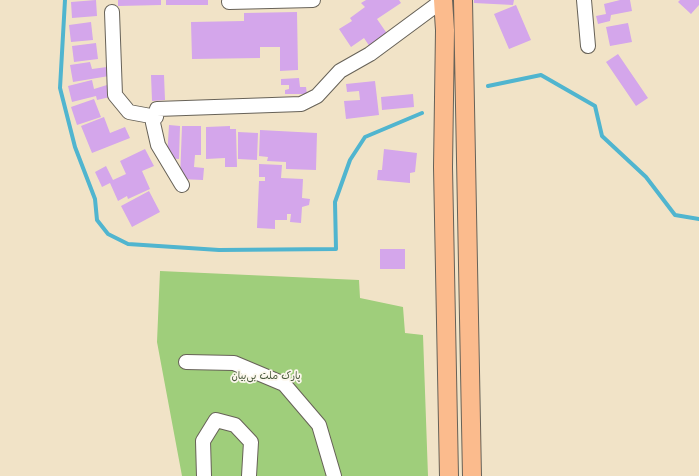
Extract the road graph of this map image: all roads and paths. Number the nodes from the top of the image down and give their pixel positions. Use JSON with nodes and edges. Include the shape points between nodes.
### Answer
{"nodes":[{"id":1,"x":313,"y":0,"type":"edge"},
{"id":2,"x":443,"y":0,"type":"edge"},
{"id":3,"x":463,"y":0,"type":"edge"},
{"id":4,"x":584,"y":0,"type":"edge"},
{"id":5,"x":229,"y":2,"type":"dead end"},
{"id":6,"x":112,"y":12,"type":"dead end"},
{"id":7,"x":588,"y":46,"type":"dead end"},
{"id":8,"x":156,"y":116,"type":"junction"},
{"id":9,"x":443,"y":167,"type":"junction"},
{"id":10,"x":466,"y":168,"type":"junction"},
{"id":11,"x":182,"y":185,"type":"dead end"},
{"id":12,"x":186,"y":362,"type":"dead end"},
{"id":13,"x":204,"y":476,"type":"edge"},
{"id":14,"x":249,"y":476,"type":"edge"},
{"id":15,"x":334,"y":476,"type":"edge"},
{"id":16,"x":449,"y":476,"type":"edge"},
{"id":17,"x":472,"y":476,"type":"edge"}],
"edges":[{"from":1,"to":5,"type":"lane"},
{"from":2,"to":8,"type":"lane","via":[[370,54],[340,71],[317,96],[301,104],[157,109]]},
{"from":2,"to":9,"type":"main road","via":[[446,30]]},
{"from":3,"to":10,"type":"main road"},
{"from":4,"to":7,"type":"lane"},
{"from":6,"to":8,"type":"lane","via":[[115,95],[128,112]]},
{"from":8,"to":11,"type":"lane","via":[[153,124],[158,145]]},
{"from":9,"to":10,"type":"main road"},
{"from":9,"to":16,"type":"main road"},
{"from":10,"to":17,"type":"main road"},
{"from":12,"to":15,"type":"lane","via":[[234,363],[284,384],[318,425]]},
{"from":13,"to":14,"type":"lane","via":[[203,441],[216,420],[235,425],[251,442]]}]}
